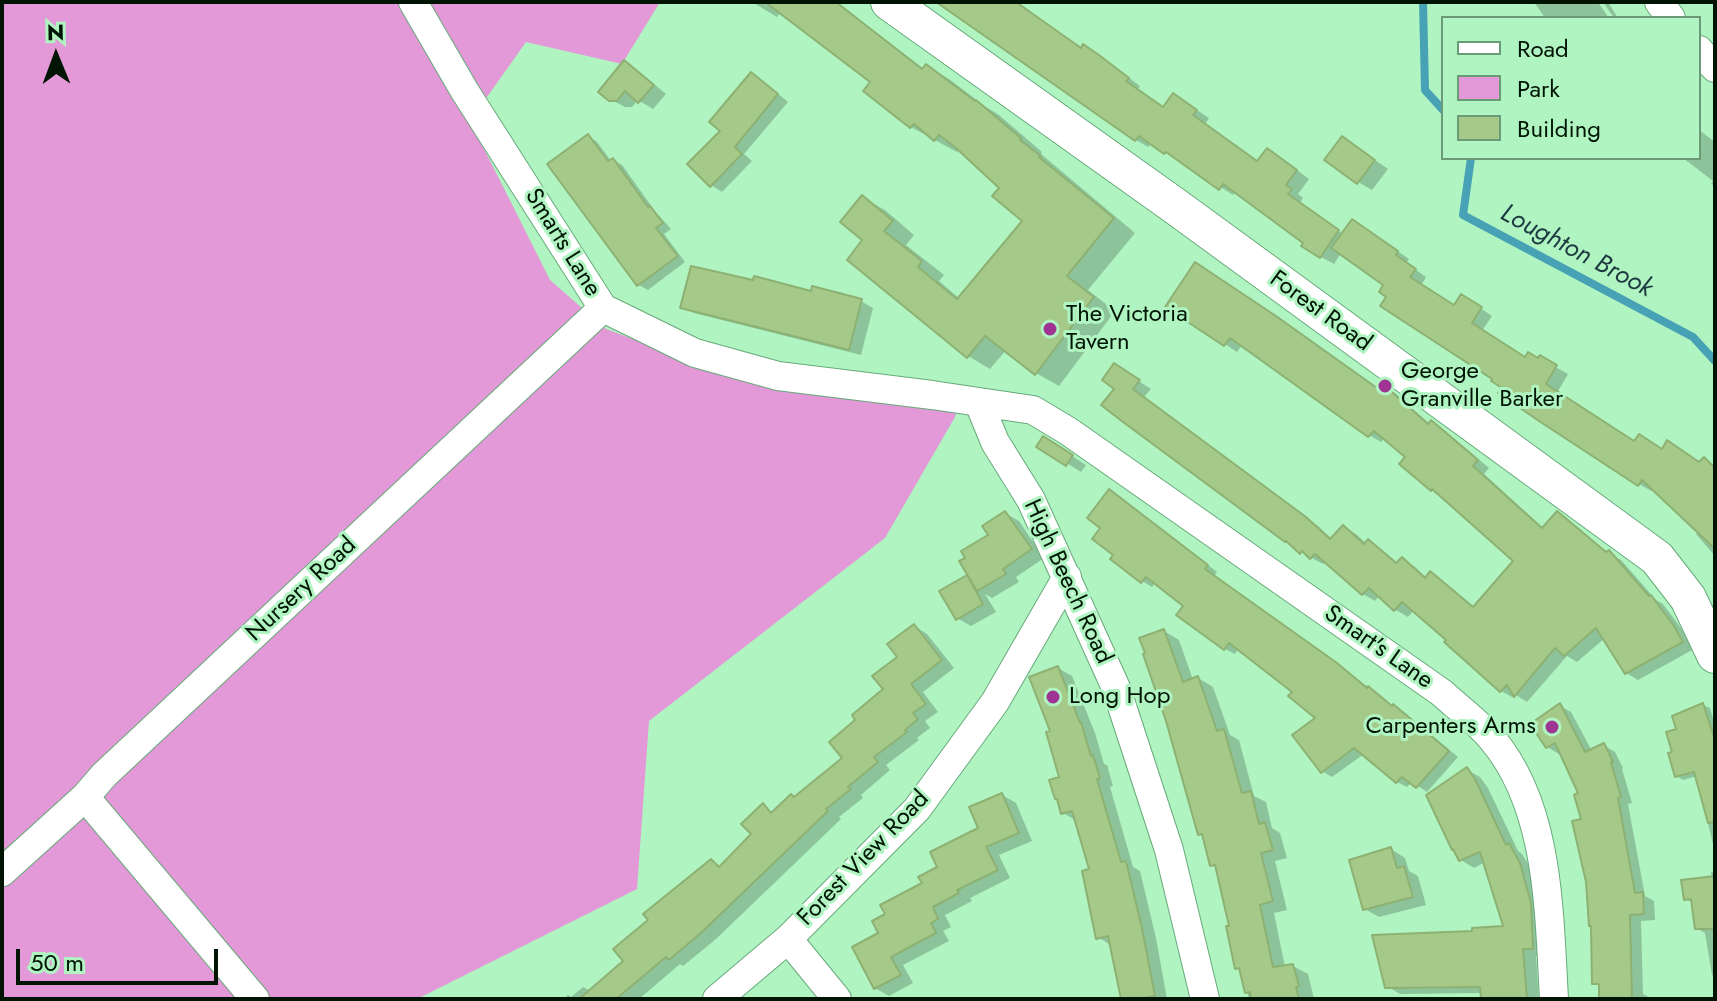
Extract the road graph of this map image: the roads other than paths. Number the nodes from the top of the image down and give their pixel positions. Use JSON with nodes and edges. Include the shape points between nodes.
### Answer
{"nodes":[{"id":1,"x":413,"y":2,"type":"edge"},
{"id":2,"x":889,"y":2,"type":"edge"},
{"id":3,"x":1701,"y":52,"type":"edge"},
{"id":4,"x":1715,"y":68,"type":"edge"},
{"id":5,"x":603,"y":308,"type":"junction"},
{"id":6,"x":979,"y":403,"type":"junction"},
{"id":7,"x":1033,"y":410,"type":"joint"},
{"id":8,"x":1067,"y":577,"type":"junction"},
{"id":9,"x":1715,"y":655,"type":"edge"},
{"id":10,"x":85,"y":797,"type":"junction"},
{"id":11,"x":2,"y":872,"type":"edge"},
{"id":12,"x":788,"y":939,"type":"junction"},
{"id":13,"x":255,"y":999,"type":"edge"},
{"id":14,"x":717,"y":999,"type":"edge"},
{"id":15,"x":837,"y":999,"type":"edge"},
{"id":16,"x":1205,"y":999,"type":"edge"},
{"id":17,"x":1554,"y":999,"type":"edge"}],
"edges":[{"from":1,"to":5,"type":"street","name":"Smarts Lane"},
{"from":2,"to":9,"type":"street","name":"Forest Road","via":[[1657,558],[1688,598]]},
{"from":3,"to":4,"type":"street"},
{"from":5,"to":6,"type":"street","name":"Smarts Lane","via":[[695,353],[778,376]]},
{"from":5,"to":10,"type":"street","name":"Nursery Road"},
{"from":6,"to":7,"type":"street","name":"Smarts Lane"},
{"from":6,"to":8,"type":"street","name":"High Beech Road"},
{"from":7,"to":17,"type":"street","name":"Smart's Lane","via":[[1442,693],[1492,738],[1517,775],[1539,838]]},
{"from":8,"to":12,"type":"street","name":"Forest View Road","via":[[995,702],[917,809]]},
{"from":8,"to":16,"type":"street","name":"High Beech Road","via":[[1116,688],[1164,835]]},
{"from":10,"to":11,"type":"street","name":"Nursery Road"},
{"from":10,"to":13,"type":"street"},
{"from":12,"to":14,"type":"street","name":"Forest View Road"},
{"from":12,"to":15,"type":"street"}]}
